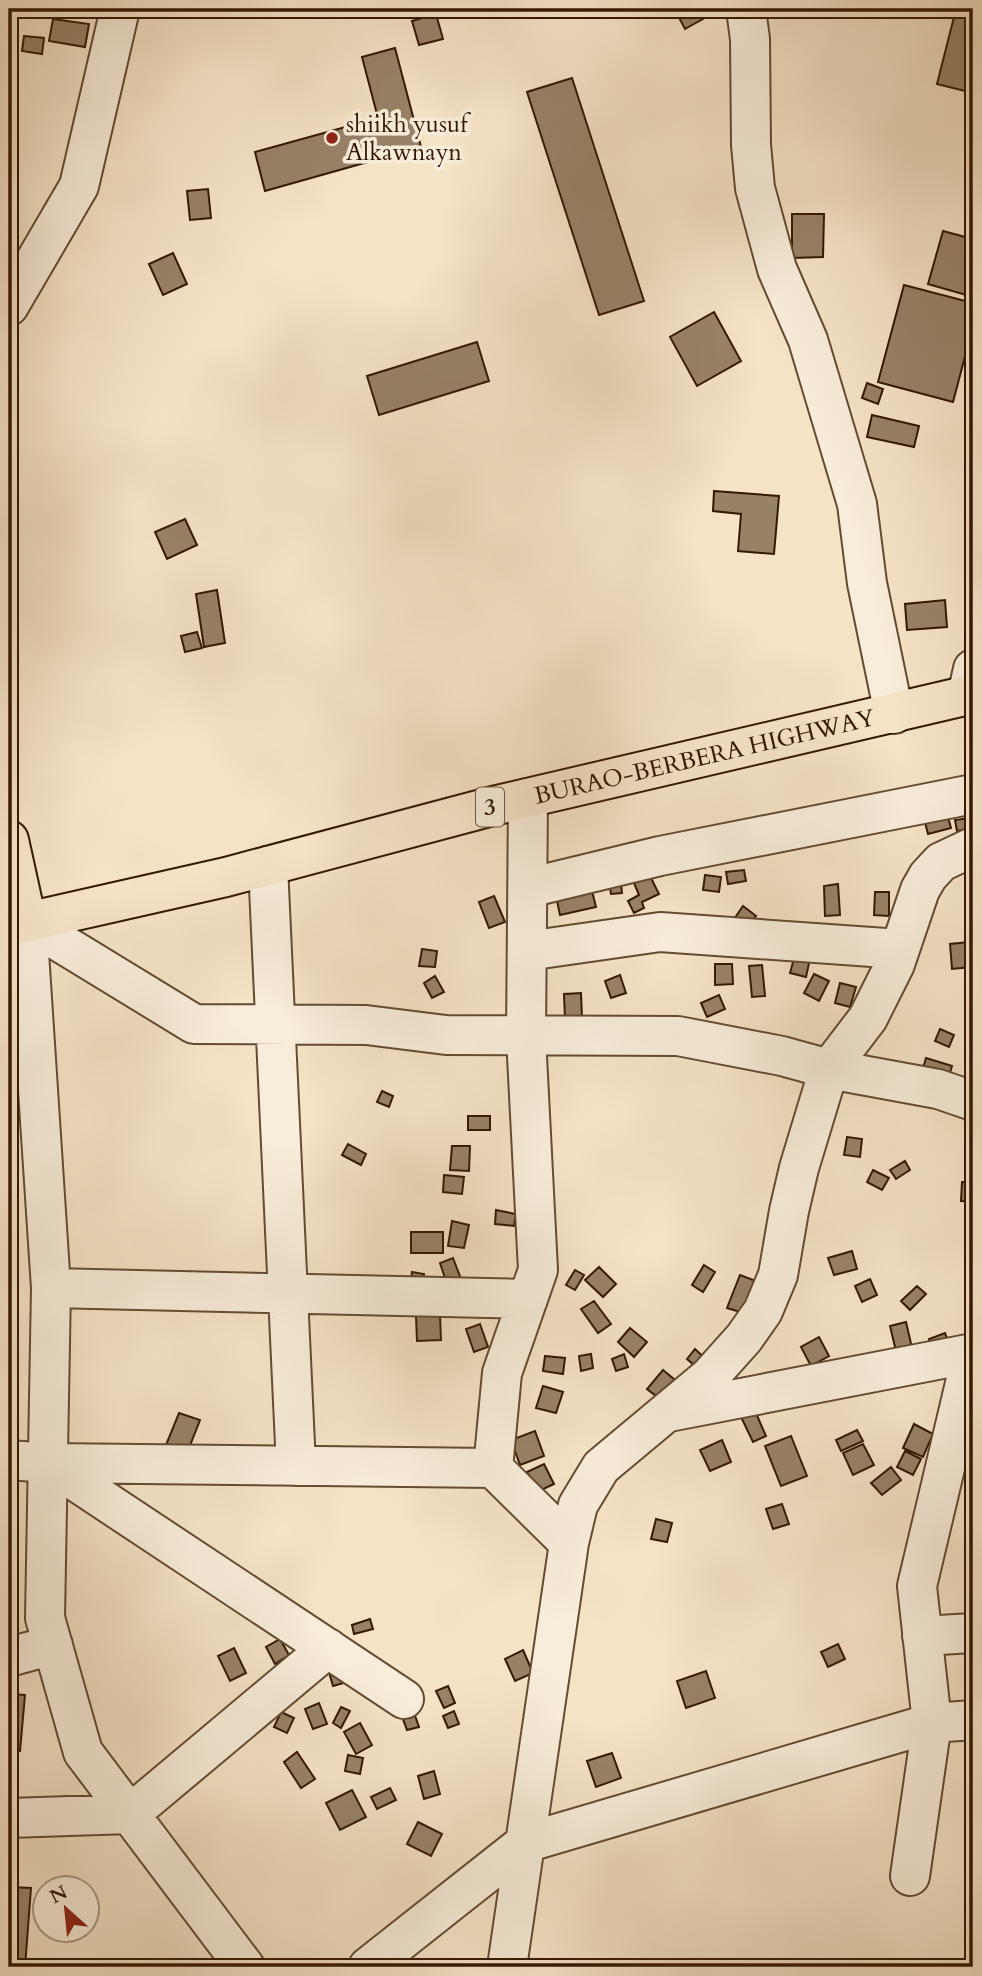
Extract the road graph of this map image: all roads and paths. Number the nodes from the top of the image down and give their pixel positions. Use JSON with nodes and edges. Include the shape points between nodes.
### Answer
{"nodes":[{"id":1,"x":120,"y":9,"type":"edge"},
{"id":2,"x":746,"y":9,"type":"edge"},
{"id":3,"x":9,"y":306,"type":"edge"},
{"id":4,"x":971,"y":686,"type":"edge"},
{"id":5,"x":894,"y":714,"type":"junction"},
{"id":6,"x":973,"y":794,"type":"edge"},
{"id":7,"x":528,"y":798,"type":"junction"},
{"id":8,"x":9,"y":840,"type":"edge"},
{"id":9,"x":973,"y":846,"type":"edge"},
{"id":10,"x":268,"y":866,"type":"junction"},
{"id":11,"x":528,"y":888,"type":"junction"},
{"id":12,"x":18,"y":924,"type":"edge"},
{"id":13,"x":900,"y":949,"type":"junction"},
{"id":14,"x":527,"y":951,"type":"junction"},
{"id":15,"x":276,"y":1025,"type":"junction"},
{"id":16,"x":526,"y":1037,"type":"junction"},
{"id":17,"x":829,"y":1069,"type":"junction"},
{"id":18,"x":973,"y":1101,"type":"edge"},
{"id":19,"x":51,"y":1288,"type":"junction"},
{"id":20,"x":288,"y":1294,"type":"junction"},
{"id":21,"x":528,"y":1299,"type":"junction"},
{"id":22,"x":972,"y":1353,"type":"edge"},
{"id":23,"x":667,"y":1413,"type":"junction"},
{"id":24,"x":9,"y":1460,"type":"edge"},
{"id":25,"x":48,"y":1463,"type":"junction"},
{"id":26,"x":296,"y":1466,"type":"junction"},
{"id":27,"x":493,"y":1468,"type":"junction"},
{"id":28,"x":569,"y":1543,"type":"junction"},
{"id":29,"x":973,"y":1633,"type":"edge"},
{"id":30,"x":922,"y":1636,"type":"junction"},
{"id":31,"x":53,"y":1645,"type":"junction"},
{"id":32,"x":328,"y":1648,"type":"junction"},
{"id":33,"x":9,"y":1657,"type":"edge"},
{"id":34,"x":404,"y":1699,"type":"dead end"},
{"id":35,"x":973,"y":1720,"type":"edge"},
{"id":36,"x":932,"y":1723,"type":"junction"},
{"id":37,"x":130,"y":1814,"type":"junction"},
{"id":38,"x":9,"y":1818,"type":"edge"},
{"id":39,"x":525,"y":1843,"type":"junction"},
{"id":40,"x":910,"y":1875,"type":"dead end"},
{"id":41,"x":244,"y":1967,"type":"edge"},
{"id":42,"x":368,"y":1967,"type":"edge"},
{"id":43,"x":507,"y":1967,"type":"edge"}],
"edges":[{"from":1,"to":3,"type":"street","via":[[79,186]]},
{"from":2,"to":5,"type":"street","via":[[755,188],[777,269],[808,340],[857,504],[867,583]]},
{"from":4,"to":5,"type":"highway","name":"BURAO-BERBERA HIGHWAY","number":"3"},
{"from":5,"to":7,"type":"highway","name":"BURAO-BERBERA HIGHWAY","number":"3"},
{"from":6,"to":11,"type":"street","via":[[660,856]]},
{"from":7,"to":10,"type":"highway","name":"BURAO-BERBERA HIGHWAY","number":"3"},
{"from":7,"to":11,"type":"street"},
{"from":8,"to":12,"type":"highway"},
{"from":9,"to":13,"type":"street","via":[[940,862],[928,876]]},
{"from":10,"to":12,"type":"highway","name":"BURAO-BERBERA HIGHWAY","number":"3"},
{"from":10,"to":15,"type":"street"},
{"from":11,"to":14,"type":"street"},
{"from":12,"to":15,"type":"street","via":[[194,1024]]},
{"from":12,"to":19,"type":"street"},
{"from":13,"to":14,"type":"street","via":[[660,932]]},
{"from":13,"to":17,"type":"street","via":[[868,1018]]},
{"from":14,"to":16,"type":"street"},
{"from":15,"to":16,"type":"street","via":[[366,1025],[446,1035]]},
{"from":15,"to":20,"type":"street"},
{"from":16,"to":17,"type":"street","via":[[678,1036]]},
{"from":16,"to":21,"type":"street","via":[[538,1270]]},
{"from":17,"to":18,"type":"street","via":[[938,1089]]},
{"from":17,"to":23,"type":"street","via":[[799,1168],[778,1275],[763,1311],[710,1376]]},
{"from":19,"to":20,"type":"street"},
{"from":19,"to":25,"type":"street"},
{"from":20,"to":21,"type":"street"},
{"from":20,"to":26,"type":"street"},
{"from":21,"to":27,"type":"street","via":[[502,1373]]},
{"from":22,"to":23,"type":"street"},
{"from":22,"to":30,"type":"street","via":[[917,1586]]},
{"from":23,"to":28,"type":"street","via":[[601,1467],[578,1505]]},
{"from":24,"to":25,"type":"street"},
{"from":25,"to":26,"type":"street"},
{"from":25,"to":31,"type":"street","via":[[45,1618]]},
{"from":25,"to":32,"type":"street"},
{"from":26,"to":27,"type":"street"},
{"from":27,"to":28,"type":"street"},
{"from":28,"to":39,"type":"street"},
{"from":29,"to":30,"type":"street"},
{"from":30,"to":36,"type":"street"},
{"from":31,"to":33,"type":"street"},
{"from":31,"to":37,"type":"street","via":[[83,1752]]},
{"from":32,"to":34,"type":"street"},
{"from":32,"to":37,"type":"street"},
{"from":35,"to":36,"type":"street"},
{"from":36,"to":39,"type":"street"},
{"from":36,"to":40,"type":"street"},
{"from":37,"to":38,"type":"street"},
{"from":37,"to":41,"type":"street"},
{"from":39,"to":42,"type":"street"},
{"from":39,"to":43,"type":"street"}]}
